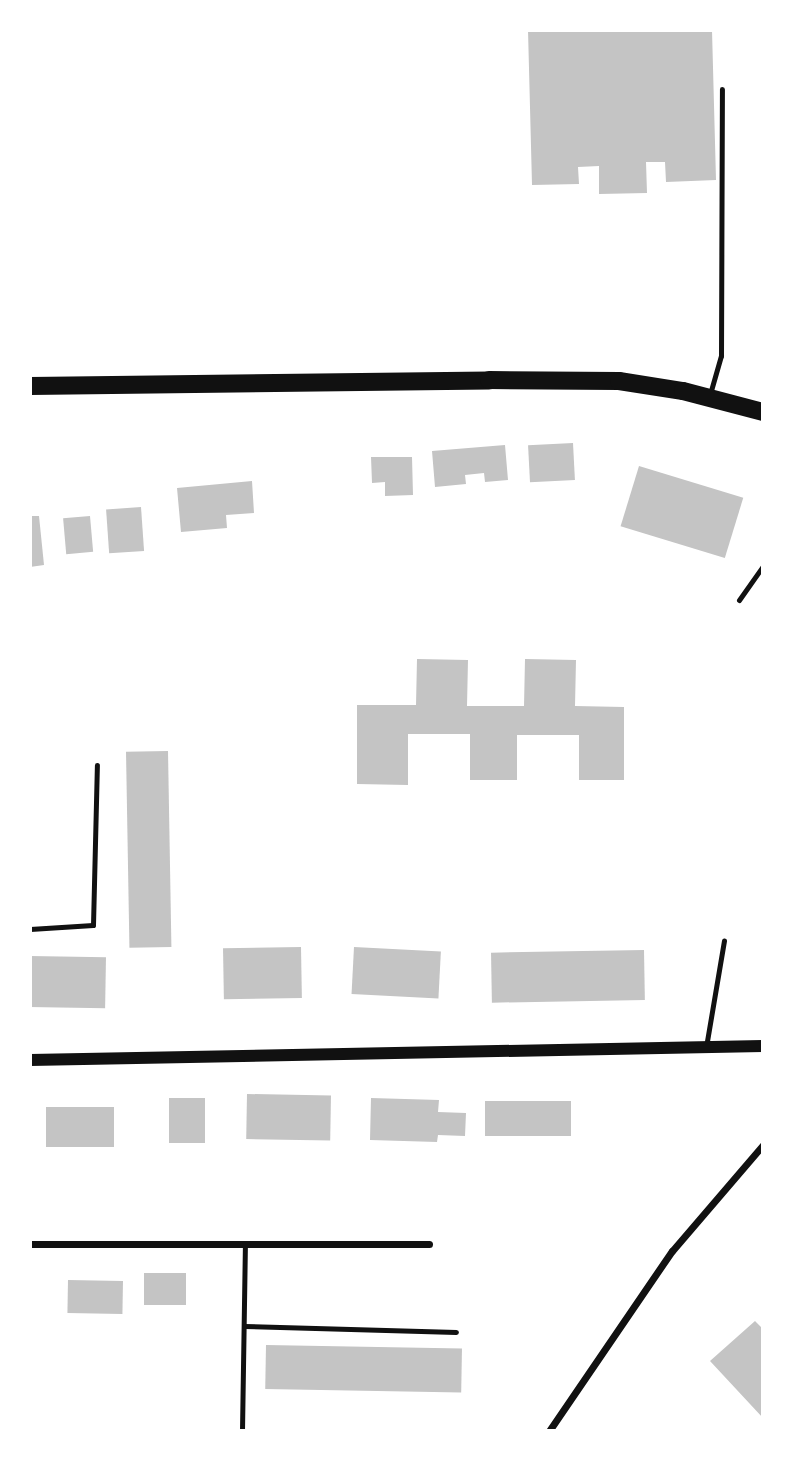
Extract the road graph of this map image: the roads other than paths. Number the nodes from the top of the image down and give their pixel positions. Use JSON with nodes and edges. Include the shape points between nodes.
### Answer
{"nodes":[{"id":1,"x":722,"y":89,"type":"dead end"},
{"id":2,"x":30,"y":387,"type":"edge"},
{"id":3,"x":709,"y":397,"type":"junction"},
{"id":4,"x":763,"y":412,"type":"edge"},
{"id":5,"x":763,"y":566,"type":"edge"},
{"id":6,"x":739,"y":600,"type":"dead end"},
{"id":7,"x":97,"y":765,"type":"dead end"},
{"id":8,"x":30,"y":929,"type":"edge"},
{"id":9,"x":724,"y":941,"type":"dead end"},
{"id":10,"x":763,"y":1046,"type":"edge"},
{"id":11,"x":706,"y":1047,"type":"junction"},
{"id":12,"x":30,"y":1060,"type":"edge"},
{"id":13,"x":763,"y":1145,"type":"edge"},
{"id":14,"x":245,"y":1243,"type":"junction"},
{"id":15,"x":30,"y":1244,"type":"edge"},
{"id":16,"x":429,"y":1244,"type":"dead end"},
{"id":17,"x":244,"y":1326,"type":"junction"},
{"id":18,"x":456,"y":1332,"type":"dead end"},
{"id":19,"x":242,"y":1431,"type":"edge"},
{"id":20,"x":549,"y":1431,"type":"edge"}],
"edges":[{"from":1,"to":3,"type":"lane","via":[[722,356]]},
{"from":2,"to":3,"type":"main road","via":[[489,380],[619,382]]},
{"from":3,"to":4,"type":"main road"},
{"from":5,"to":6,"type":"lane"},
{"from":7,"to":8,"type":"lane","via":[[93,925]]},
{"from":9,"to":11,"type":"lane"},
{"from":10,"to":11,"type":"street"},
{"from":11,"to":12,"type":"street"},
{"from":13,"to":20,"type":"street","via":[[671,1251]]},
{"from":14,"to":15,"type":"street"},
{"from":14,"to":16,"type":"street"},
{"from":14,"to":17,"type":"lane"},
{"from":17,"to":18,"type":"lane"},
{"from":17,"to":19,"type":"lane"}]}
